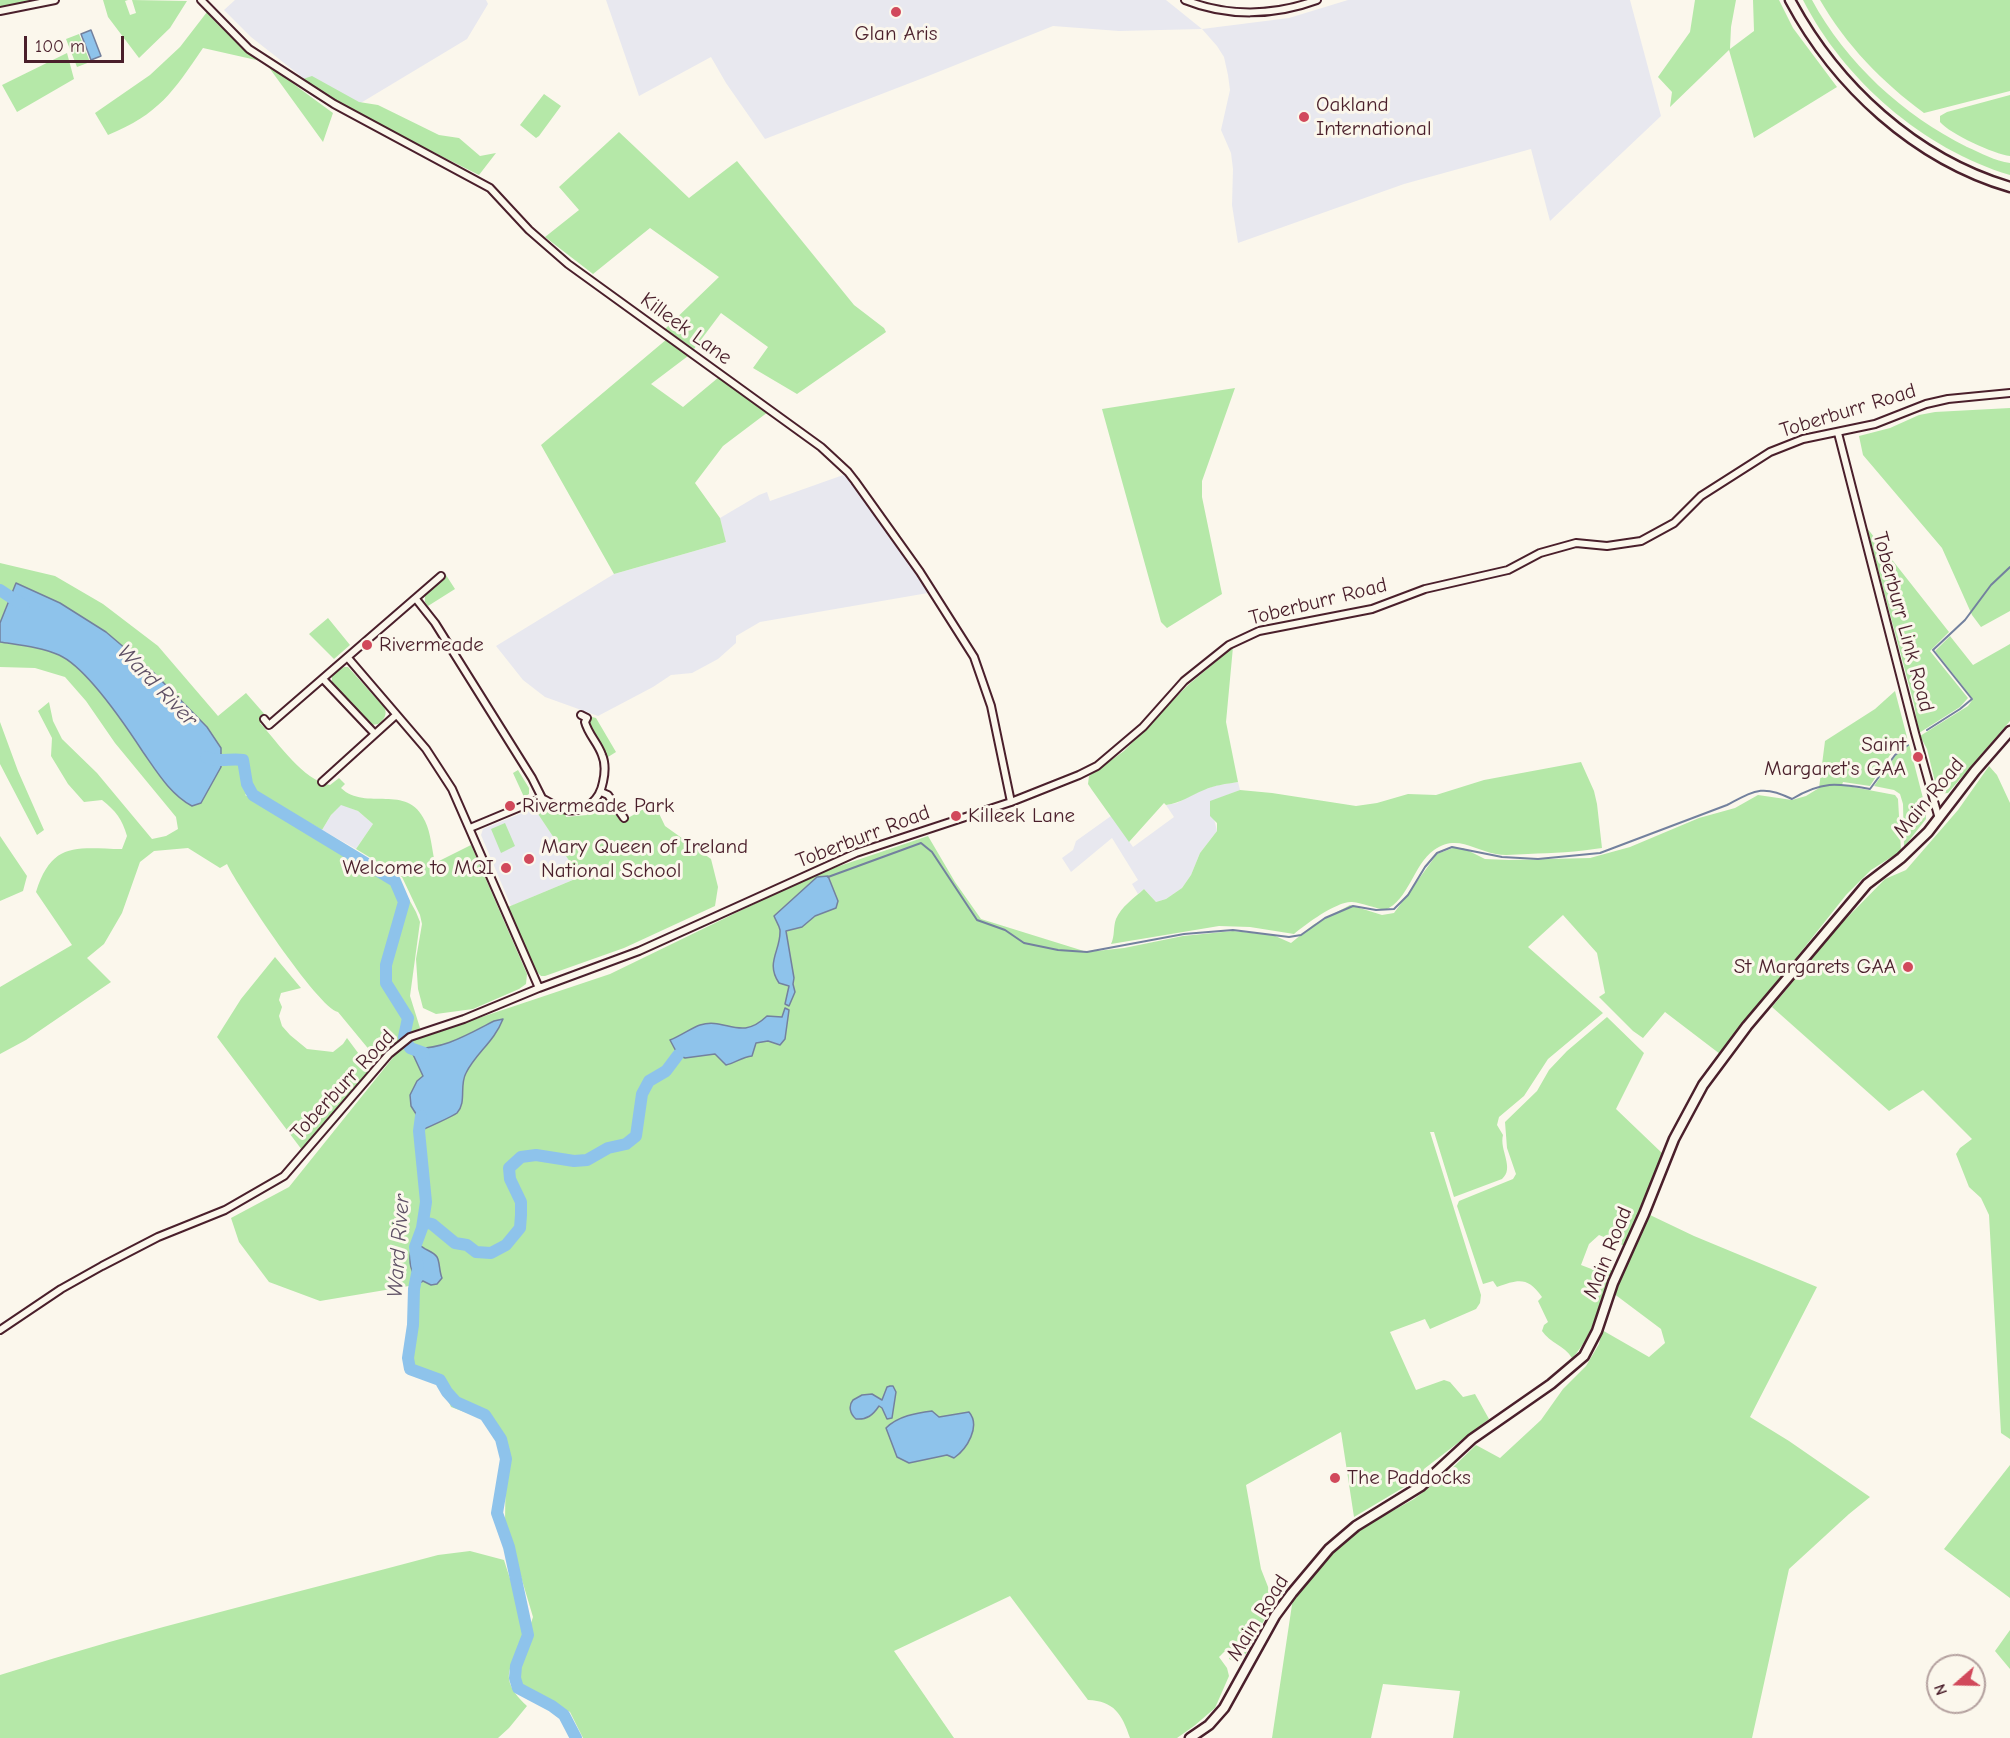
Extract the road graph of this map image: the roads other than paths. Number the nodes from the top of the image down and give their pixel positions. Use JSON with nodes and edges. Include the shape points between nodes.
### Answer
{"nodes":[{"id":1,"x":55,"y":0,"type":"edge"},
{"id":2,"x":201,"y":0,"type":"edge"},
{"id":3,"x":1185,"y":0,"type":"edge"},
{"id":4,"x":1317,"y":0,"type":"edge"},
{"id":5,"x":1790,"y":0,"type":"edge"},
{"id":6,"x":0,"y":11,"type":"edge"},
{"id":7,"x":2010,"y":187,"type":"edge"},
{"id":8,"x":2010,"y":393,"type":"edge"},
{"id":9,"x":1838,"y":433,"type":"junction"},
{"id":10,"x":441,"y":576,"type":"dead end"},
{"id":11,"x":416,"y":599,"type":"junction"},
{"id":12,"x":348,"y":658,"type":"junction"},
{"id":13,"x":323,"y":679,"type":"junction"},
{"id":14,"x":396,"y":715,"type":"junction"},
{"id":15,"x":581,"y":715,"type":"dead end"},
{"id":16,"x":264,"y":719,"type":"dead end"},
{"id":17,"x":2010,"y":731,"type":"edge"},
{"id":18,"x":375,"y":734,"type":"junction"},
{"id":19,"x":322,"y":782,"type":"dead end"},
{"id":20,"x":601,"y":792,"type":"junction"},
{"id":21,"x":542,"y":798,"type":"junction"},
{"id":22,"x":1011,"y":801,"type":"junction"},
{"id":23,"x":613,"y":817,"type":"dead end"},
{"id":24,"x":1939,"y":819,"type":"junction"},
{"id":25,"x":470,"y":828,"type":"junction"},
{"id":26,"x":539,"y":988,"type":"junction"},
{"id":27,"x":0,"y":1330,"type":"edge"},
{"id":28,"x":1190,"y":1738,"type":"edge"}],
"edges":[{"from":1,"to":6,"type":"street"},
{"from":2,"to":22,"type":"street","name":"Killeek Lane","via":[[249,49],[334,104],[490,189],[568,264],[821,447],[848,472],[920,572],[974,657],[991,706]]},
{"from":3,"to":4,"type":"street","via":[[1216,10],[1259,13]]},
{"from":5,"to":7,"type":"main road","via":[[1820,49],[1876,110],[1939,155]]},
{"from":8,"to":9,"type":"street","name":"Toberburr Road","via":[[1926,404],[1875,424]]},
{"from":9,"to":22,"type":"street","name":"Toberburr Road","via":[[1803,439],[1770,452],[1701,496],[1674,523],[1641,541],[1607,546],[1576,543],[1540,553],[1508,570],[1425,589],[1372,609],[1244,637],[1184,681],[1143,728],[1097,766]]},
{"from":9,"to":24,"type":"street","name":"Toberburr Link Road"},
{"from":10,"to":11,"type":"street"},
{"from":11,"to":12,"type":"street"},
{"from":11,"to":21,"type":"street","via":[[435,623]]},
{"from":12,"to":13,"type":"street"},
{"from":12,"to":14,"type":"street"},
{"from":13,"to":16,"type":"street","via":[[269,725]]},
{"from":13,"to":18,"type":"street"},
{"from":14,"to":18,"type":"street"},
{"from":14,"to":25,"type":"street","via":[[426,749],[452,789]]},
{"from":15,"to":20,"type":"street","via":[[587,718],[586,728],[603,755]]},
{"from":17,"to":24,"type":"main road","name":"Main Road"},
{"from":18,"to":19,"type":"street"},
{"from":20,"to":21,"type":"street","via":[[592,803],[577,810],[566,810]]},
{"from":20,"to":23,"type":"street","via":[[608,795],[622,815]]},
{"from":21,"to":25,"type":"street"},
{"from":22,"to":26,"type":"street","name":"Toberburr Road","via":[[856,853],[639,951]]},
{"from":24,"to":28,"type":"main road","name":"Main Road","via":[[1916,845],[1867,884],[1702,1085],[1674,1139],[1584,1356],[1472,1439],[1421,1486],[1356,1526],[1329,1549],[1275,1616],[1224,1708]]},
{"from":25,"to":26,"type":"street"},
{"from":26,"to":27,"type":"street","name":"Toberburr Road","via":[[410,1037],[334,1116],[284,1176],[225,1210],[158,1237],[102,1266]]}]}
